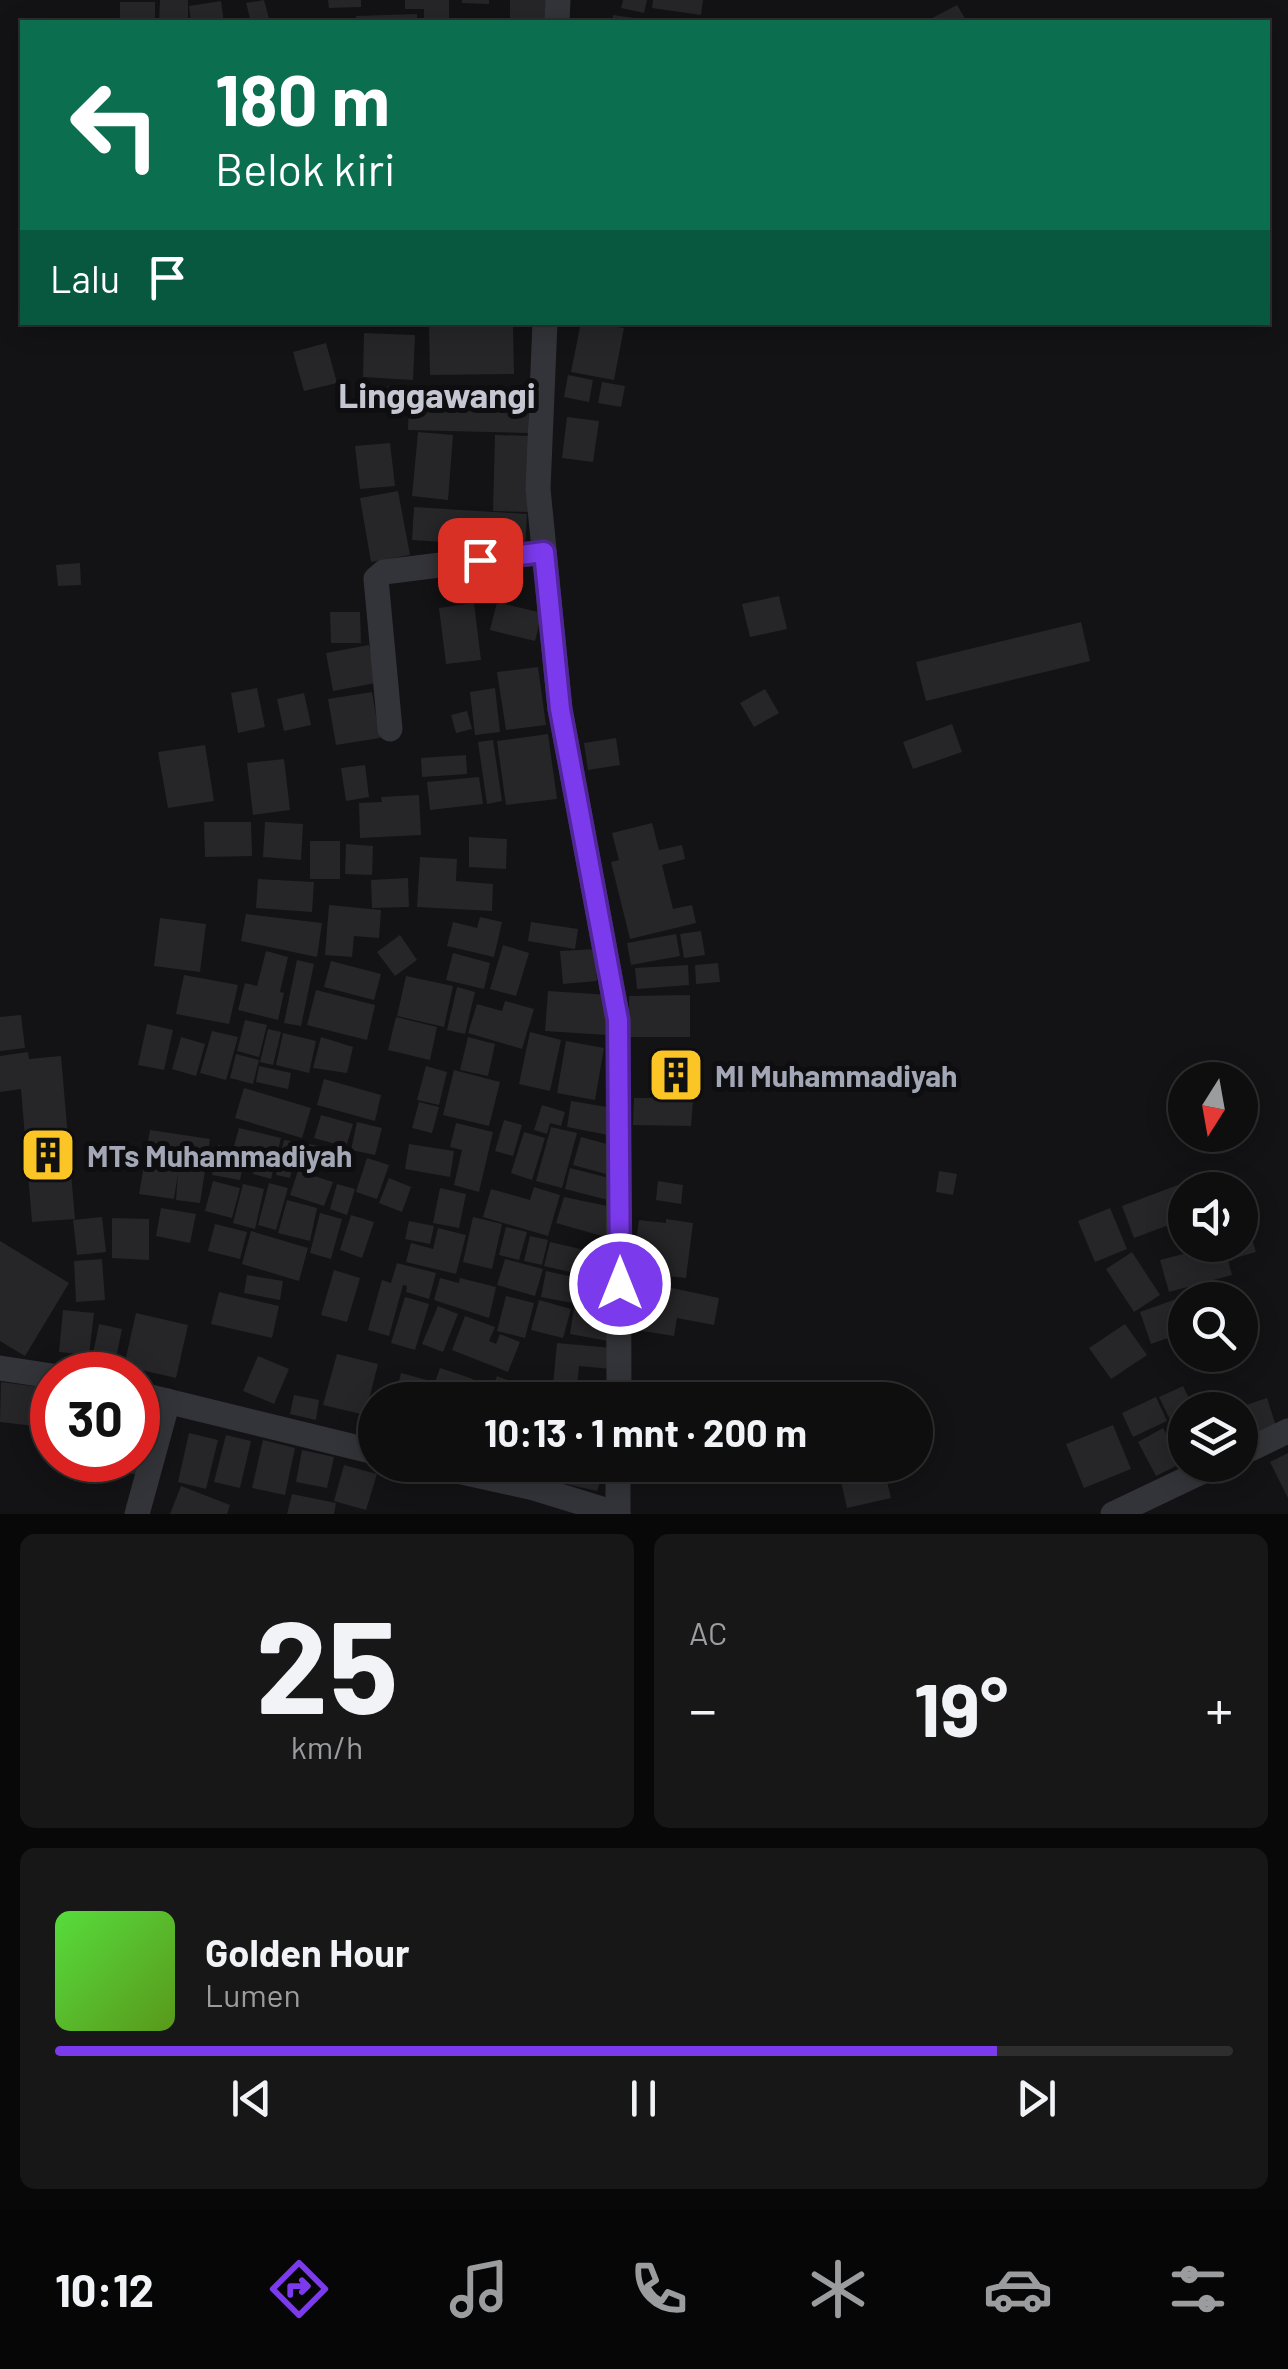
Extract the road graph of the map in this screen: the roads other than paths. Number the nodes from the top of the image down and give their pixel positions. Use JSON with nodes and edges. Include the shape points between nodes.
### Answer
{"nodes":[{"id":1,"x":545,"y":325,"type":"edge"},
{"id":2,"x":544,"y":552,"type":"junction"},
{"id":3,"x":390,"y":729,"type":"dead end"},
{"id":4,"x":0,"y":1368,"type":"edge"},
{"id":5,"x":30,"y":1373,"type":"edge"},
{"id":6,"x":619,"y":1382,"type":"edge"},
{"id":7,"x":160,"y":1399,"type":"edge"},
{"id":8,"x":168,"y":1401,"type":"junction"},
{"id":9,"x":1288,"y":1431,"type":"edge"},
{"id":10,"x":1258,"y":1445,"type":"edge"},
{"id":11,"x":358,"y":1448,"type":"edge"},
{"id":12,"x":507,"y":1482,"type":"edge"},
{"id":13,"x":618,"y":1482,"type":"edge"},
{"id":14,"x":1180,"y":1482,"type":"edge"},
{"id":15,"x":137,"y":1514,"type":"edge"},
{"id":16,"x":618,"y":1514,"type":"edge"},
{"id":17,"x":1113,"y":1514,"type":"edge"}],
"edges":[{"from":1,"to":2,"type":"street","via":[[538,489]]},
{"from":2,"to":3,"type":"street","via":[[384,572],[376,579]]},
{"from":2,"to":6,"type":"street","via":[[560,709],[618,1020]]},
{"from":4,"to":5,"type":"street"},
{"from":7,"to":8,"type":"street"},
{"from":8,"to":11,"type":"street"},
{"from":8,"to":15,"type":"street"},
{"from":9,"to":10,"type":"street"},
{"from":12,"to":16,"type":"street"},
{"from":13,"to":16,"type":"street"},
{"from":14,"to":17,"type":"street"}]}
